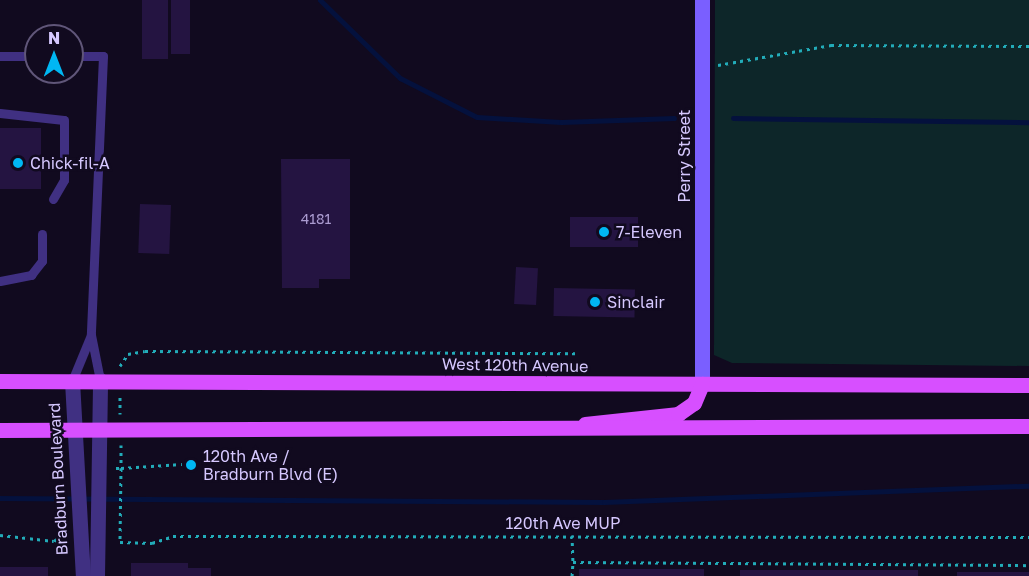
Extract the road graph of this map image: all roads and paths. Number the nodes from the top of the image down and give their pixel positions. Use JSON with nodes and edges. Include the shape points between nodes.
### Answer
{"nodes":[{"id":1,"x":702,"y":0,"type":"edge"},
{"id":2,"x":1029,"y":46,"type":"edge"},
{"id":3,"x":0,"y":56,"type":"edge"},
{"id":4,"x":24,"y":56,"type":"edge"},
{"id":5,"x":84,"y":56,"type":"edge"},
{"id":6,"x":702,"y":68,"type":"junction"},
{"id":7,"x":0,"y":113,"type":"edge"},
{"id":8,"x":53,"y":199,"type":"dead end"},
{"id":9,"x":42,"y":234,"type":"dead end"},
{"id":10,"x":0,"y":281,"type":"edge"},
{"id":11,"x":91,"y":335,"type":"junction"},
{"id":12,"x":100,"y":380,"type":"junction"},
{"id":13,"x":0,"y":381,"type":"edge"},
{"id":14,"x":72,"y":381,"type":"junction"},
{"id":15,"x":702,"y":384,"type":"junction"},
{"id":16,"x":1029,"y":385,"type":"edge"},
{"id":17,"x":1029,"y":426,"type":"edge"},
{"id":18,"x":0,"y":430,"type":"edge"},
{"id":19,"x":73,"y":430,"type":"junction"},
{"id":20,"x":100,"y":430,"type":"junction"},
{"id":21,"x":538,"y":432,"type":"junction"},
{"id":22,"x":182,"y":464,"type":"dead end"},
{"id":23,"x":122,"y":468,"type":"dead end"},
{"id":24,"x":119,"y":486,"type":"dead end"},
{"id":25,"x":72,"y":526,"type":"junction"},
{"id":26,"x":0,"y":534,"type":"edge"},
{"id":27,"x":572,"y":534,"type":"junction"},
{"id":28,"x":1029,"y":537,"type":"edge"},
{"id":29,"x":573,"y":562,"type":"junction"},
{"id":30,"x":1029,"y":565,"type":"edge"},
{"id":31,"x":82,"y":576,"type":"edge"},
{"id":32,"x":97,"y":576,"type":"edge"},
{"id":33,"x":572,"y":576,"type":"edge"}],
"edges":[{"from":1,"to":6,"type":"street","name":"Perry Street"},
{"from":2,"to":6,"type":"path","via":[[831,45]]},
{"from":3,"to":4,"type":"lane"},
{"from":5,"to":11,"type":"lane","via":[[103,56]]},
{"from":6,"to":15,"type":"street","name":"Perry Street"},
{"from":7,"to":8,"type":"lane","via":[[64,120],[64,180]]},
{"from":9,"to":10,"type":"lane","via":[[42,261],[31,274]]},
{"from":11,"to":12,"type":"lane"},
{"from":11,"to":14,"type":"lane"},
{"from":12,"to":14,"type":"main road","name":"West 120th Avenue"},
{"from":12,"to":15,"type":"main road","name":"West 120th Avenue"},
{"from":12,"to":20,"type":"street"},
{"from":13,"to":14,"type":"main road","name":"West 120th Avenue"},
{"from":14,"to":19,"type":"street","name":"Bradburn Boulevard"},
{"from":15,"to":16,"type":"main road","name":"West 120th Avenue"},
{"from":15,"to":21,"type":"main road","via":[[694,403],[678,414]]},
{"from":17,"to":21,"type":"main road"},
{"from":18,"to":19,"type":"main road"},
{"from":19,"to":20,"type":"main road"},
{"from":19,"to":25,"type":"street","name":"Bradburn Boulevard","via":[[78,482]]},
{"from":20,"to":21,"type":"main road"},
{"from":20,"to":32,"type":"street","via":[[102,525]]},
{"from":22,"to":23,"type":"path"},
{"from":24,"to":27,"type":"path","name":"120th Ave MUP","via":[[120,542],[152,543],[173,536]]},
{"from":25,"to":26,"type":"path","via":[[54,541]]},
{"from":25,"to":31,"type":"street","name":"Bradburn Boulevard"},
{"from":27,"to":28,"type":"path","name":"120th Ave MUP"},
{"from":27,"to":29,"type":"path"},
{"from":29,"to":30,"type":"path"},
{"from":29,"to":33,"type":"path"}]}
